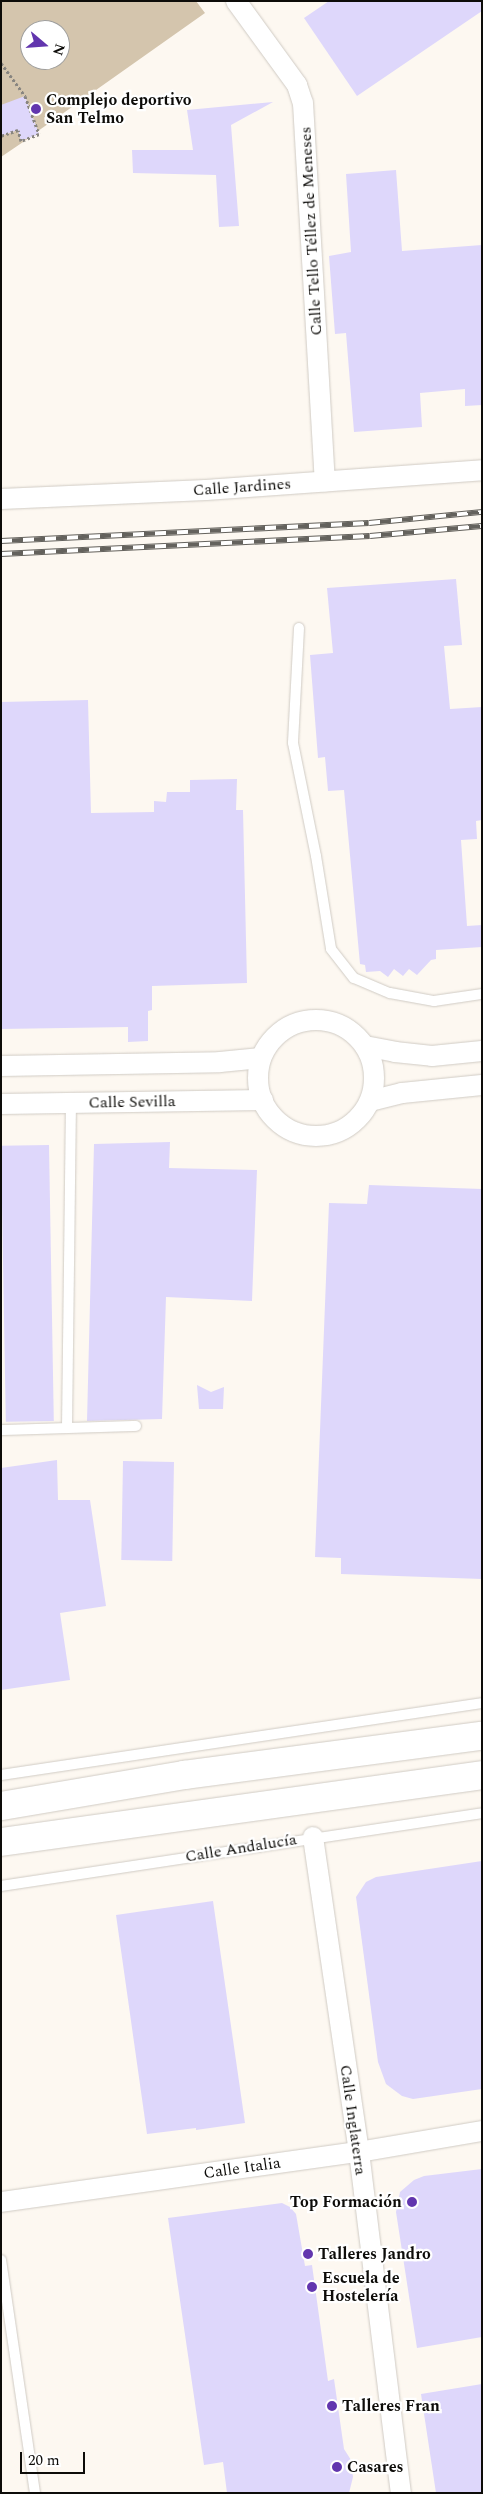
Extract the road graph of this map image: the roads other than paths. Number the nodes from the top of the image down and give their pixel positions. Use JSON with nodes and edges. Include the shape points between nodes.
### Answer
{"nodes":[{"id":1,"x":236,"y":1,"type":"edge"},
{"id":2,"x":482,"y":470,"type":"edge"},
{"id":3,"x":325,"y":481,"type":"junction"},
{"id":4,"x":1,"y":499,"type":"edge"},
{"id":5,"x":299,"y":628,"type":"dead end"},
{"id":6,"x":482,"y":994,"type":"edge"},
{"id":7,"x":366,"y":1046,"type":"junction"},
{"id":8,"x":482,"y":1051,"type":"edge"},
{"id":9,"x":262,"y":1058,"type":"junction"},
{"id":10,"x":1,"y":1066,"type":"edge"},
{"id":11,"x":482,"y":1086,"type":"edge"},
{"id":12,"x":263,"y":1100,"type":"junction"},
{"id":13,"x":370,"y":1101,"type":"junction"},
{"id":14,"x":71,"y":1103,"type":"junction"},
{"id":15,"x":1,"y":1104,"type":"edge"},
{"id":16,"x":136,"y":1426,"type":"dead end"},
{"id":17,"x":67,"y":1428,"type":"junction"},
{"id":18,"x":1,"y":1430,"type":"edge"},
{"id":19,"x":482,"y":1703,"type":"edge"},
{"id":20,"x":482,"y":1736,"type":"edge"},
{"id":21,"x":1,"y":1775,"type":"edge"},
{"id":22,"x":482,"y":1775,"type":"edge"},
{"id":23,"x":1,"y":1806,"type":"edge"},
{"id":24,"x":482,"y":1813,"type":"edge"},
{"id":25,"x":313,"y":1837,"type":"junction"},
{"id":26,"x":1,"y":1842,"type":"edge"},
{"id":27,"x":1,"y":1886,"type":"edge"},
{"id":28,"x":482,"y":2131,"type":"edge"},
{"id":29,"x":359,"y":2152,"type":"junction"},
{"id":30,"x":1,"y":2202,"type":"edge"},
{"id":31,"x":1,"y":2260,"type":"edge"},
{"id":32,"x":35,"y":2493,"type":"edge"},
{"id":33,"x":400,"y":2493,"type":"edge"}],
"edges":[{"from":1,"to":3,"type":"street","name":"Calle Tello Téllez de Meneses","via":[[297,85],[303,103]]},
{"from":2,"to":3,"type":"street","name":"Calle Jardines"},
{"from":3,"to":4,"type":"street","name":"Calle Jardines"},
{"from":5,"to":6,"type":"lane","via":[[293,743],[331,949],[354,978],[390,993],[434,1001]]},
{"from":7,"to":8,"type":"street","via":[[432,1056]]},
{"from":7,"to":9,"type":"street","via":[[344,1026],[313,1019],[291,1025],[278,1034]]},
{"from":7,"to":13,"type":"street","via":[[374,1071]]},
{"from":9,"to":10,"type":"street","via":[[220,1062]]},
{"from":9,"to":12,"type":"street","via":[[258,1074]]},
{"from":11,"to":13,"type":"street","via":[[402,1093]]},
{"from":12,"to":13,"type":"street","via":[[279,1122],[298,1133],[312,1136],[330,1134],[347,1127],[362,1114]]},
{"from":12,"to":14,"type":"street","name":"Calle Sevilla"},
{"from":14,"to":15,"type":"street","name":"Calle Sevilla"},
{"from":14,"to":17,"type":"lane"},
{"from":16,"to":17,"type":"lane"},
{"from":17,"to":18,"type":"lane"},
{"from":19,"to":21,"type":"lane"},
{"from":20,"to":23,"type":"main road","via":[[184,1775]]},
{"from":22,"to":26,"type":"main road"},
{"from":24,"to":25,"type":"lane","name":"Calle Andalucía"},
{"from":25,"to":27,"type":"lane","name":"Calle Andalucía"},
{"from":25,"to":29,"type":"street","name":"Calle Inglaterra"},
{"from":28,"to":29,"type":"street","name":"Calle Italia"},
{"from":29,"to":30,"type":"street","name":"Calle Italia"},
{"from":29,"to":33,"type":"street","name":"Calle Inglaterra"},
{"from":31,"to":32,"type":"lane"}]}
